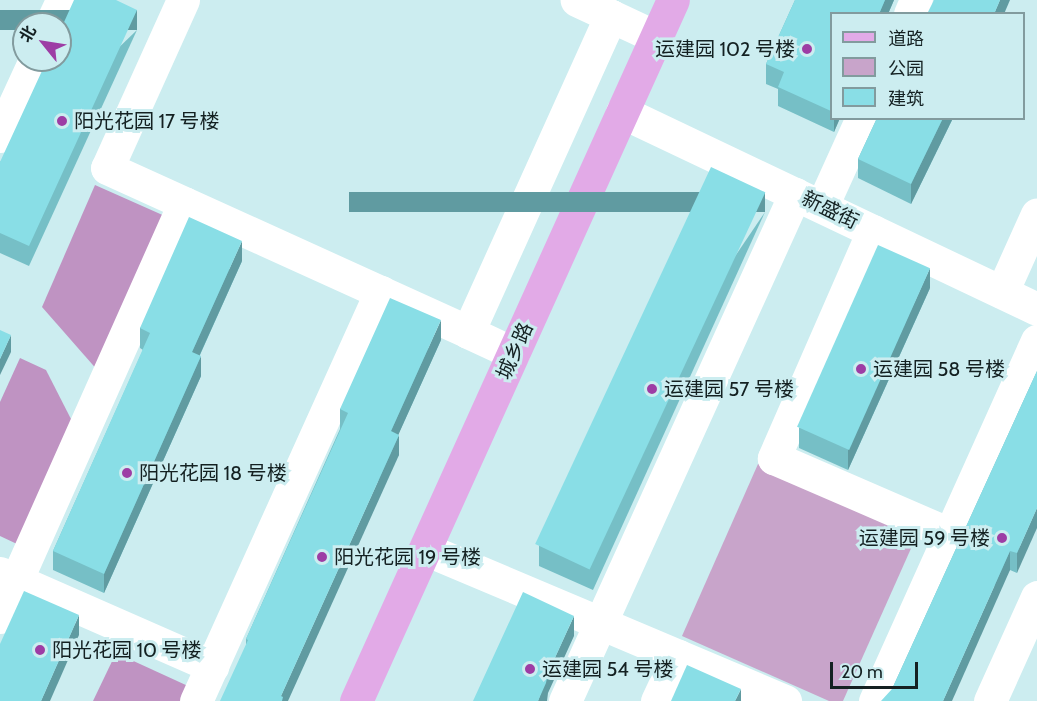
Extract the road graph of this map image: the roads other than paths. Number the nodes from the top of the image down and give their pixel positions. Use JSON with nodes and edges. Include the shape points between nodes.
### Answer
{"nodes":[{"id":1,"x":576,"y":0,"type":"edge"},
{"id":2,"x":673,"y":0,"type":"edge"},
{"id":3,"x":180,"y":1,"type":"edge"},
{"id":4,"x":611,"y":16,"type":"junction"},
{"id":5,"x":656,"y":37,"type":"junction"},
{"id":6,"x":29,"y":72,"type":"edge"},
{"id":7,"x":622,"y":112,"type":"junction"},
{"id":8,"x":861,"y":120,"type":"edge"},
{"id":9,"x":0,"y":136,"type":"edge"},
{"id":10,"x":808,"y":200,"type":"junction"},
{"id":11,"x":184,"y":203,"type":"junction"},
{"id":12,"x":1037,"y":214,"type":"edge"},
{"id":13,"x":873,"y":231,"type":"junction"},
{"id":14,"x":381,"y":292,"type":"junction"},
{"id":15,"x":1002,"y":292,"type":"junction"},
{"id":16,"x":1037,"y":309,"type":"edge"},
{"id":17,"x":468,"y":332,"type":"junction"},
{"id":18,"x":1037,"y":341,"type":"edge"},
{"id":19,"x":513,"y":353,"type":"junction"},
{"id":20,"x":950,"y":534,"type":"junction"},
{"id":21,"x":425,"y":549,"type":"junction"},
{"id":22,"x":8,"y":576,"type":"edge"},
{"id":23,"x":1037,"y":597,"type":"edge"},
{"id":24,"x":0,"y":617,"type":"edge"},
{"id":25,"x":600,"y":623,"type":"junction"},
{"id":26,"x":678,"y":656,"type":"junction"},
{"id":27,"x":212,"y":666,"type":"junction"},
{"id":28,"x":196,"y":701,"type":"edge"},
{"id":29,"x":356,"y":701,"type":"edge"},
{"id":30,"x":565,"y":701,"type":"edge"},
{"id":31,"x":657,"y":701,"type":"edge"},
{"id":32,"x":785,"y":701,"type":"edge"},
{"id":33,"x":875,"y":701,"type":"edge"},
{"id":34,"x":990,"y":701,"type":"edge"}],
"edges":[{"from":1,"to":4,"type":"street"},
{"from":2,"to":5,"type":"main road","name":"城乡路"},
{"from":3,"to":11,"type":"street","via":[[107,168]]},
{"from":4,"to":5,"type":"street"},
{"from":4,"to":17,"type":"street"},
{"from":5,"to":7,"type":"main road","name":"城乡路"},
{"from":6,"to":9,"type":"street"},
{"from":7,"to":10,"type":"street","name":"新盛街"},
{"from":7,"to":19,"type":"main road","name":"城乡路"},
{"from":8,"to":10,"type":"street"},
{"from":10,"to":13,"type":"street","name":"新盛街"},
{"from":10,"to":25,"type":"street"},
{"from":11,"to":14,"type":"street"},
{"from":11,"to":22,"type":"street"},
{"from":12,"to":15,"type":"street"},
{"from":13,"to":15,"type":"street","name":"新盛街"},
{"from":13,"to":20,"type":"street","via":[[774,458]]},
{"from":14,"to":17,"type":"street"},
{"from":14,"to":27,"type":"street"},
{"from":15,"to":16,"type":"street","name":"新盛街"},
{"from":17,"to":19,"type":"street"},
{"from":18,"to":20,"type":"street"},
{"from":19,"to":21,"type":"main road","name":"城乡路"},
{"from":20,"to":33,"type":"street"},
{"from":21,"to":25,"type":"street"},
{"from":21,"to":29,"type":"main road","name":"城乡路"},
{"from":22,"to":24,"type":"street"},
{"from":22,"to":27,"type":"street"},
{"from":23,"to":34,"type":"street"},
{"from":25,"to":26,"type":"street"},
{"from":25,"to":30,"type":"street"},
{"from":26,"to":31,"type":"street"},
{"from":26,"to":32,"type":"street"},
{"from":27,"to":28,"type":"street"}]}
